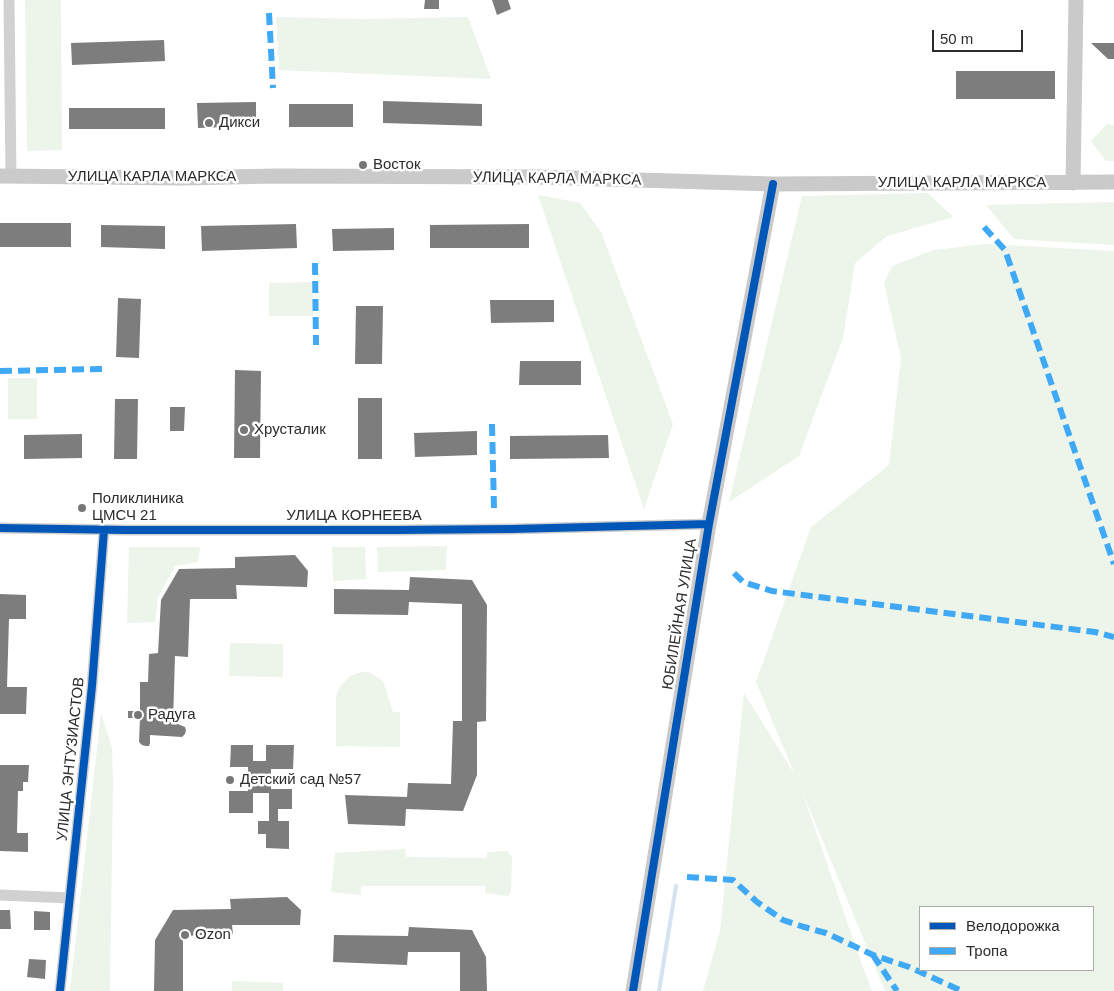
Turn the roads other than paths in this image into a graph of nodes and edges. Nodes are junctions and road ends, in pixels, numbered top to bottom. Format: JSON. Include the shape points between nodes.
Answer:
{"nodes":[{"id":1,"x":9,"y":0,"type":"edge"},
{"id":2,"x":1076,"y":0,"type":"edge"},
{"id":3,"x":6,"y":176,"type":"edge"},
{"id":4,"x":1114,"y":182,"type":"edge"},
{"id":5,"x":1073,"y":183,"type":"junction"},
{"id":6,"x":773,"y":184,"type":"junction"},
{"id":7,"x":709,"y":524,"type":"junction"},
{"id":8,"x":0,"y":528,"type":"edge"},
{"id":9,"x":104,"y":530,"type":"junction"},
{"id":10,"x":0,"y":896,"type":"edge"},
{"id":11,"x":70,"y":898,"type":"junction"},
{"id":12,"x":60,"y":991,"type":"edge"},
{"id":13,"x":634,"y":991,"type":"edge"}],
"edges":[{"from":1,"to":3,"type":"street"},
{"from":2,"to":5,"type":"main road"},
{"from":3,"to":6,"type":"main road","name":"УЛИЦА КАРЛА МАРКСА","via":[[528,177]]},
{"from":4,"to":5,"type":"main road","name":"УЛИЦА КАРЛА МАРКСА"},
{"from":5,"to":6,"type":"main road","name":"УЛИЦА КАРЛА МАРКСА"},
{"from":6,"to":7,"type":"main road","name":"ЮБИЛЕЙНАЯ УЛИЦА"},
{"from":7,"to":9,"type":"street","name":"УЛИЦА КОРНЕЕВА","via":[[512,529]]},
{"from":7,"to":13,"type":"main road","name":"ЮБИЛЕЙНАЯ УЛИЦА"},
{"from":8,"to":9,"type":"street","name":"УЛИЦА КОРНЕЕВА"},
{"from":9,"to":11,"type":"street","name":"УЛИЦА ЭНТУЗИАСТОВ","via":[[96,648]]},
{"from":10,"to":11,"type":"street"},
{"from":11,"to":12,"type":"street","name":"УЛИЦА ЭНТУЗИАСТОВ"}]}
